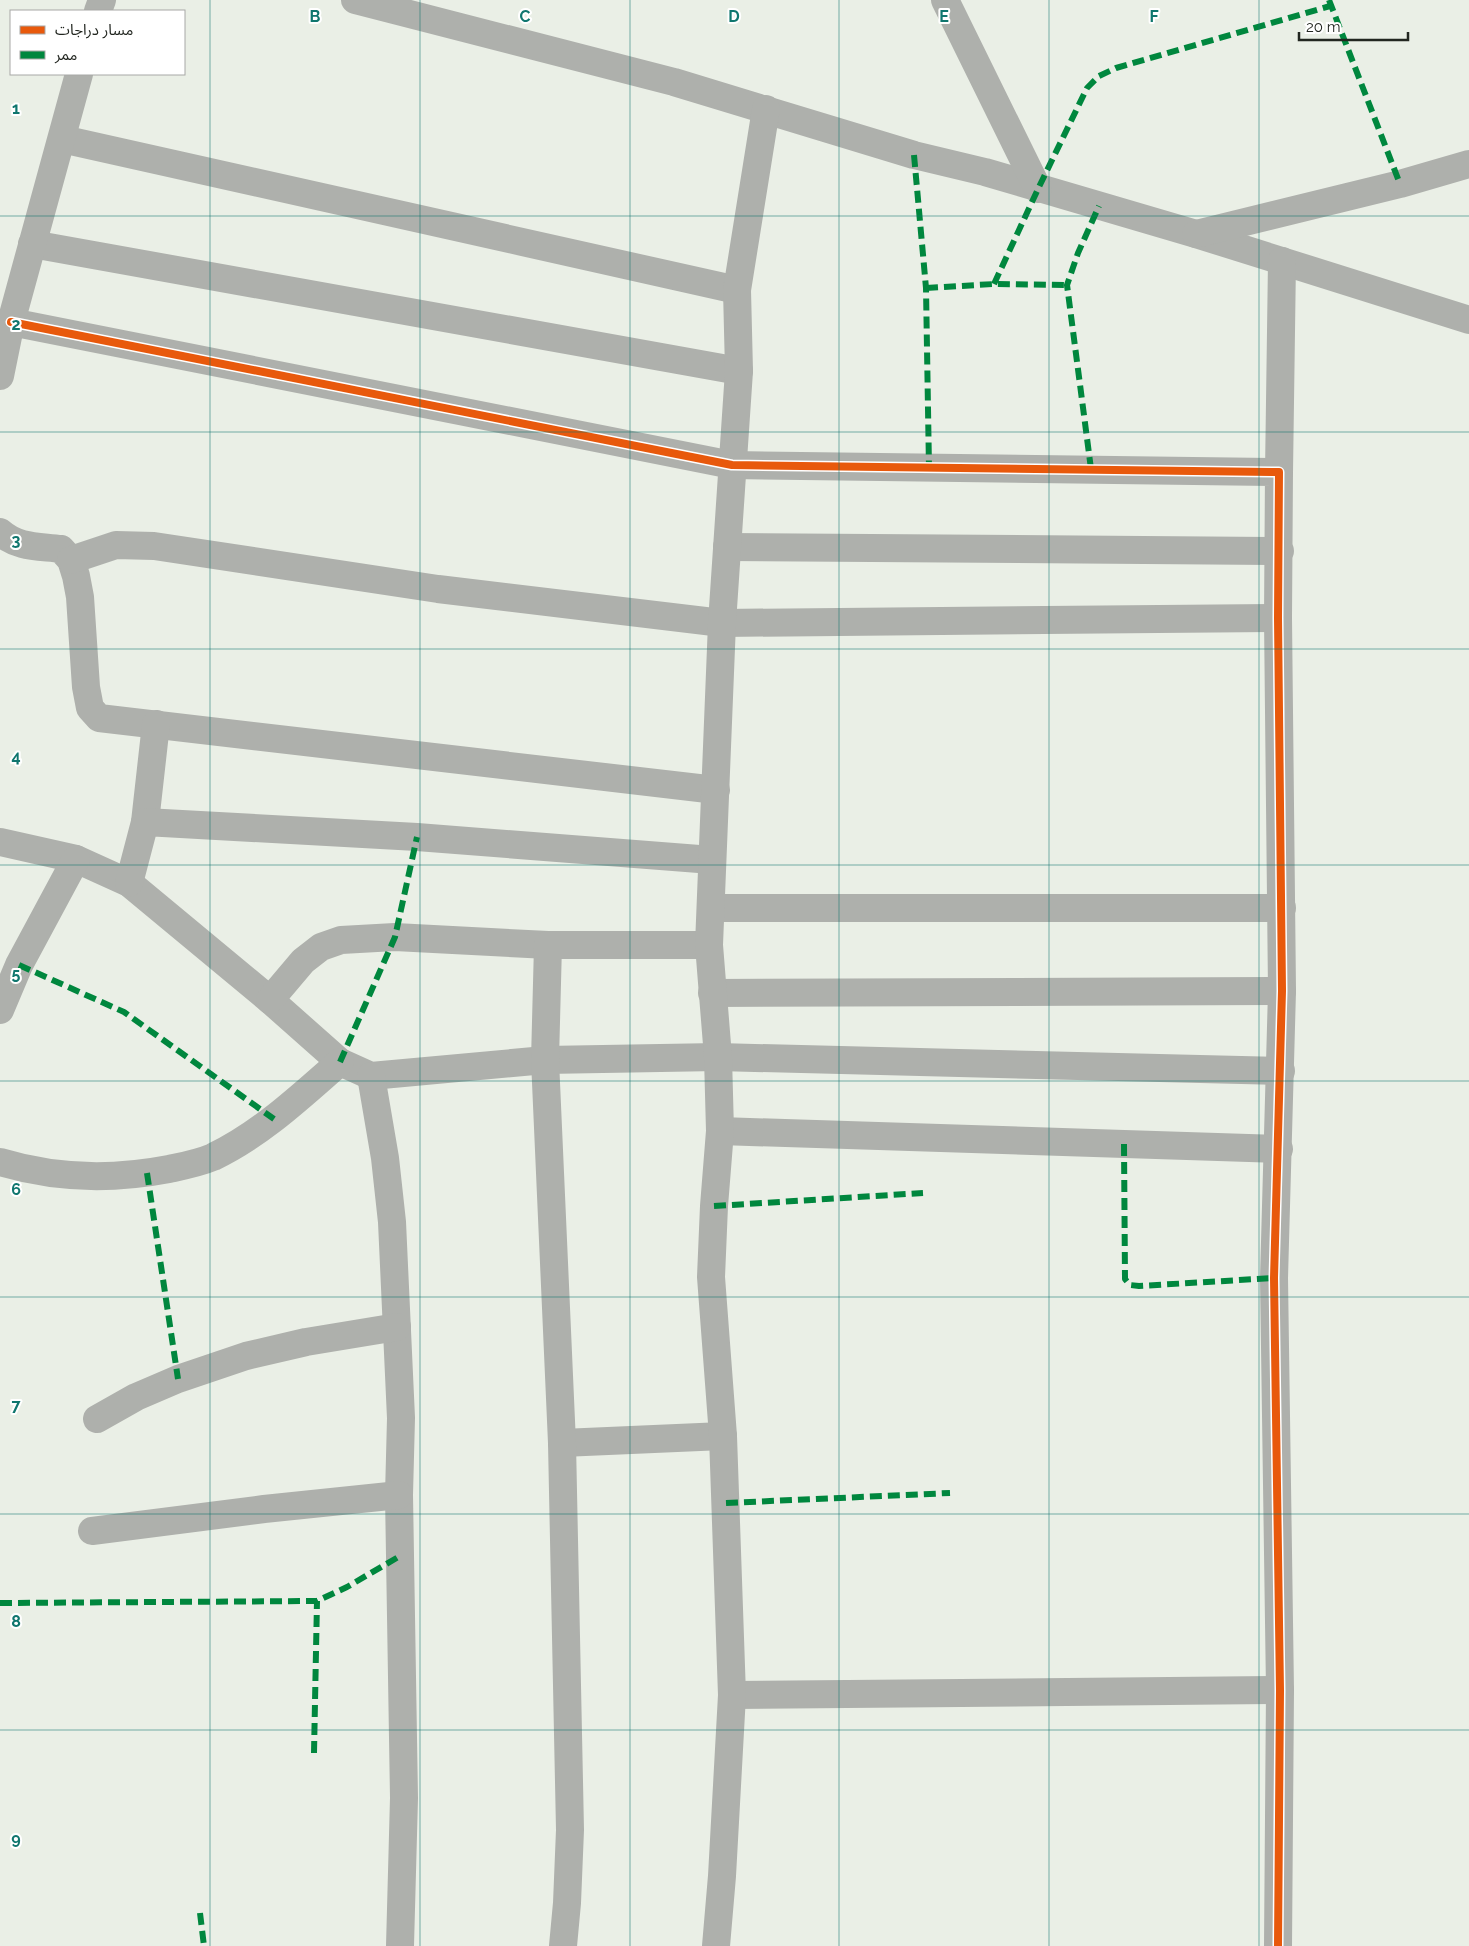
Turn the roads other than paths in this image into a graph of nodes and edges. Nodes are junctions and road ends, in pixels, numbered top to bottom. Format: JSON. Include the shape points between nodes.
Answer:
{"nodes":[{"id":1,"x":356,"y":0,"type":"edge"},
{"id":2,"x":946,"y":0,"type":"edge"},
{"id":3,"x":80,"y":75,"type":"edge"},
{"id":4,"x":766,"y":109,"type":"junction"},
{"id":5,"x":62,"y":138,"type":"junction"},
{"id":6,"x":1469,"y":164,"type":"edge"},
{"id":7,"x":1038,"y":189,"type":"junction"},
{"id":8,"x":1196,"y":234,"type":"junction"},
{"id":9,"x":32,"y":244,"type":"junction"},
{"id":10,"x":1282,"y":261,"type":"junction"},
{"id":11,"x":737,"y":290,"type":"junction"},
{"id":12,"x":1469,"y":320,"type":"edge"},
{"id":13,"x":11,"y":322,"type":"junction"},
{"id":14,"x":738,"y":371,"type":"junction"},
{"id":15,"x":0,"y":376,"type":"edge"},
{"id":16,"x":732,"y":465,"type":"junction"},
{"id":17,"x":1279,"y":472,"type":"junction"},
{"id":18,"x":0,"y":532,"type":"edge"},
{"id":19,"x":726,"y":547,"type":"junction"},
{"id":20,"x":1280,"y":551,"type":"junction"},
{"id":21,"x":71,"y":560,"type":"junction"},
{"id":22,"x":1278,"y":618,"type":"junction"},
{"id":23,"x":722,"y":623,"type":"junction"},
{"id":24,"x":156,"y":724,"type":"junction"},
{"id":25,"x":716,"y":790,"type":"junction"},
{"id":26,"x":145,"y":822,"type":"junction"},
{"id":27,"x":0,"y":842,"type":"edge"},
{"id":28,"x":76,"y":859,"type":"junction"},
{"id":29,"x":712,"y":860,"type":"junction"},
{"id":30,"x":129,"y":883,"type":"junction"},
{"id":31,"x":710,"y":908,"type":"junction"},
{"id":32,"x":1282,"y":908,"type":"junction"},
{"id":33,"x":548,"y":945,"type":"junction"},
{"id":34,"x":709,"y":945,"type":"junction"},
{"id":35,"x":9,"y":962,"type":"edge"},
{"id":36,"x":1282,"y":991,"type":"junction"},
{"id":37,"x":712,"y":992,"type":"junction"},
{"id":38,"x":270,"y":1000,"type":"junction"},
{"id":39,"x":0,"y":1010,"type":"edge"},
{"id":40,"x":718,"y":1057,"type":"junction"},
{"id":41,"x":545,"y":1060,"type":"junction"},
{"id":42,"x":340,"y":1062,"type":"junction"},
{"id":43,"x":1281,"y":1071,"type":"junction"},
{"id":44,"x":371,"y":1076,"type":"junction"},
{"id":45,"x":720,"y":1131,"type":"junction"},
{"id":46,"x":1279,"y":1149,"type":"junction"},
{"id":47,"x":0,"y":1162,"type":"edge"},
{"id":48,"x":397,"y":1327,"type":"junction"},
{"id":49,"x":97,"y":1419,"type":"dead end"},
{"id":50,"x":723,"y":1436,"type":"junction"},
{"id":51,"x":562,"y":1443,"type":"junction"},
{"id":52,"x":399,"y":1495,"type":"junction"},
{"id":53,"x":92,"y":1531,"type":"dead end"},
{"id":54,"x":1280,"y":1690,"type":"junction"},
{"id":55,"x":732,"y":1695,"type":"junction"},
{"id":56,"x":400,"y":1946,"type":"edge"},
{"id":57,"x":562,"y":1946,"type":"edge"},
{"id":58,"x":716,"y":1946,"type":"edge"},
{"id":59,"x":1278,"y":1946,"type":"edge"}],
"edges":[{"from":1,"to":4,"type":"street"},
{"from":2,"to":7,"type":"street"},
{"from":3,"to":5,"type":"street"},
{"from":4,"to":7,"type":"street"},
{"from":4,"to":11,"type":"street"},
{"from":5,"to":9,"type":"street"},
{"from":5,"to":11,"type":"street"},
{"from":6,"to":8,"type":"street"},
{"from":7,"to":8,"type":"street"},
{"from":8,"to":10,"type":"street"},
{"from":9,"to":13,"type":"street"},
{"from":9,"to":14,"type":"street"},
{"from":10,"to":12,"type":"street"},
{"from":10,"to":17,"type":"street"},
{"from":11,"to":14,"type":"street"},
{"from":13,"to":15,"type":"street"},
{"from":13,"to":16,"type":"street"},
{"from":14,"to":16,"type":"street"},
{"from":16,"to":17,"type":"street"},
{"from":16,"to":19,"type":"street"},
{"from":17,"to":20,"type":"street"},
{"from":18,"to":21,"type":"street","via":[[19,544],[61,549]]},
{"from":19,"to":20,"type":"street"},
{"from":19,"to":23,"type":"street"},
{"from":20,"to":22,"type":"street"},
{"from":21,"to":23,"type":"street","via":[[116,545],[154,546],[438,589]]},
{"from":21,"to":24,"type":"street","via":[[80,596],[90,708],[99,718]]},
{"from":22,"to":23,"type":"street"},
{"from":22,"to":32,"type":"street"},
{"from":23,"to":25,"type":"street"},
{"from":24,"to":25,"type":"street"},
{"from":24,"to":26,"type":"street"},
{"from":25,"to":29,"type":"street"},
{"from":26,"to":29,"type":"street","via":[[426,838]]},
{"from":26,"to":30,"type":"street"},
{"from":27,"to":28,"type":"street"},
{"from":28,"to":30,"type":"street"},
{"from":28,"to":35,"type":"street"},
{"from":29,"to":31,"type":"street"},
{"from":30,"to":38,"type":"street"},
{"from":31,"to":32,"type":"street"},
{"from":31,"to":34,"type":"street"},
{"from":32,"to":36,"type":"street"},
{"from":33,"to":34,"type":"street"},
{"from":33,"to":38,"type":"street","via":[[395,937],[341,940],[303,961]]},
{"from":33,"to":41,"type":"street"},
{"from":34,"to":37,"type":"street"},
{"from":35,"to":39,"type":"street"},
{"from":36,"to":37,"type":"street"},
{"from":36,"to":43,"type":"street"},
{"from":37,"to":40,"type":"street"},
{"from":38,"to":42,"type":"street"},
{"from":40,"to":41,"type":"street"},
{"from":40,"to":43,"type":"street"},
{"from":40,"to":45,"type":"street"},
{"from":41,"to":44,"type":"street"},
{"from":41,"to":51,"type":"street"},
{"from":42,"to":44,"type":"street"},
{"from":42,"to":47,"type":"street","via":[[274,1119],[211,1158],[147,1173],[113,1176],[59,1176]]},
{"from":43,"to":46,"type":"street"},
{"from":44,"to":48,"type":"street","via":[[392,1222]]},
{"from":45,"to":46,"type":"street"},
{"from":45,"to":50,"type":"street","via":[[711,1277]]},
{"from":46,"to":54,"type":"street","via":[[1274,1278]]},
{"from":48,"to":49,"type":"street","via":[[246,1356],[178,1379]]},
{"from":48,"to":52,"type":"street","via":[[401,1418]]},
{"from":50,"to":51,"type":"street"},
{"from":50,"to":55,"type":"street"},
{"from":51,"to":57,"type":"street","via":[[570,1830]]},
{"from":52,"to":53,"type":"street"},
{"from":52,"to":56,"type":"street","via":[[404,1798]]},
{"from":54,"to":55,"type":"street"},
{"from":54,"to":59,"type":"street"},
{"from":55,"to":58,"type":"street"}]}
